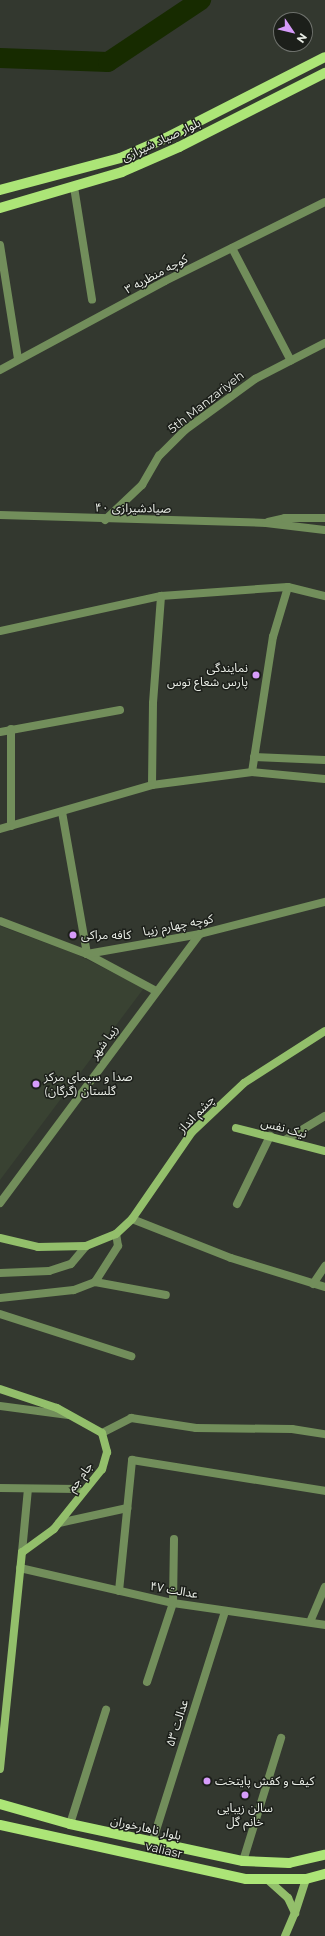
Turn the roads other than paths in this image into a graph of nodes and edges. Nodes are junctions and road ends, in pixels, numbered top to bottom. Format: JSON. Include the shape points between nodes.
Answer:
{"nodes":[{"id":1,"x":325,"y":57,"type":"edge"},
{"id":2,"x":325,"y":73,"type":"edge"},
{"id":3,"x":74,"y":187,"type":"junction"},
{"id":4,"x":0,"y":190,"type":"edge"},
{"id":5,"x":325,"y":202,"type":"edge"},
{"id":6,"x":0,"y":208,"type":"edge"},
{"id":7,"x":0,"y":245,"type":"edge"},
{"id":8,"x":232,"y":248,"type":"junction"},
{"id":9,"x":92,"y":300,"type":"dead end"},
{"id":10,"x":325,"y":343,"type":"edge"},
{"id":11,"x":18,"y":359,"type":"junction"},
{"id":12,"x":291,"y":361,"type":"junction"},
{"id":13,"x":0,"y":370,"type":"edge"},
{"id":14,"x":0,"y":515,"type":"edge"},
{"id":15,"x":325,"y":518,"type":"edge"},
{"id":16,"x":105,"y":520,"type":"junction"},
{"id":17,"x":266,"y":523,"type":"junction"},
{"id":18,"x":325,"y":530,"type":"edge"},
{"id":19,"x":288,"y":587,"type":"junction"},
{"id":20,"x":161,"y":596,"type":"junction"},
{"id":21,"x":325,"y":596,"type":"edge"},
{"id":22,"x":0,"y":631,"type":"edge"},
{"id":23,"x":120,"y":710,"type":"dead end"},
{"id":24,"x":11,"y":729,"type":"junction"},
{"id":25,"x":0,"y":732,"type":"edge"},
{"id":26,"x":254,"y":757,"type":"junction"},
{"id":27,"x":325,"y":760,"type":"edge"},
{"id":28,"x":252,"y":772,"type":"junction"},
{"id":29,"x":325,"y":778,"type":"edge"},
{"id":30,"x":152,"y":785,"type":"junction"},
{"id":31,"x":62,"y":812,"type":"junction"},
{"id":32,"x":11,"y":826,"type":"junction"},
{"id":33,"x":0,"y":830,"type":"edge"},
{"id":34,"x":325,"y":902,"type":"edge"},
{"id":35,"x":0,"y":921,"type":"edge"},
{"id":36,"x":200,"y":934,"type":"junction"},
{"id":37,"x":87,"y":954,"type":"junction"},
{"id":38,"x":156,"y":991,"type":"junction"},
{"id":39,"x":325,"y":1031,"type":"edge"},
{"id":40,"x":325,"y":1116,"type":"edge"},
{"id":41,"x":236,"y":1128,"type":"dead end"},
{"id":42,"x":270,"y":1136,"type":"junction"},
{"id":43,"x":285,"y":1140,"type":"junction"},
{"id":44,"x":325,"y":1151,"type":"edge"},
{"id":45,"x":0,"y":1203,"type":"edge"},
{"id":46,"x":237,"y":1204,"type":"dead end"},
{"id":47,"x":132,"y":1219,"type":"junction"},
{"id":48,"x":116,"y":1234,"type":"junction"},
{"id":49,"x":0,"y":1238,"type":"edge"},
{"id":50,"x":86,"y":1246,"type":"junction"},
{"id":51,"x":325,"y":1266,"type":"edge"},
{"id":52,"x":0,"y":1273,"type":"edge"},
{"id":53,"x":95,"y":1282,"type":"junction"},
{"id":54,"x":313,"y":1284,"type":"junction"},
{"id":55,"x":325,"y":1287,"type":"edge"},
{"id":56,"x":166,"y":1295,"type":"dead end"},
{"id":57,"x":2,"y":1296,"type":"edge"},
{"id":58,"x":0,"y":1314,"type":"edge"},
{"id":59,"x":131,"y":1356,"type":"dead end"},
{"id":60,"x":0,"y":1389,"type":"edge"},
{"id":61,"x":0,"y":1406,"type":"edge"},
{"id":62,"x":68,"y":1415,"type":"junction"},
{"id":63,"x":102,"y":1434,"type":"junction"},
{"id":64,"x":325,"y":1434,"type":"edge"},
{"id":65,"x":0,"y":1488,"type":"edge"},
{"id":66,"x":28,"y":1489,"type":"junction"},
{"id":67,"x":78,"y":1489,"type":"dead end"},
{"id":68,"x":325,"y":1491,"type":"edge"},
{"id":69,"x":127,"y":1508,"type":"junction"},
{"id":70,"x":59,"y":1523,"type":"junction"},
{"id":71,"x":174,"y":1539,"type":"dead end"},
{"id":72,"x":22,"y":1552,"type":"junction"},
{"id":73,"x":20,"y":1568,"type":"junction"},
{"id":74,"x":325,"y":1587,"type":"edge"},
{"id":75,"x":119,"y":1591,"type":"junction"},
{"id":76,"x":173,"y":1602,"type":"junction"},
{"id":77,"x":225,"y":1611,"type":"junction"},
{"id":78,"x":310,"y":1622,"type":"junction"},
{"id":79,"x":325,"y":1624,"type":"edge"},
{"id":80,"x":146,"y":1682,"type":"dead end"},
{"id":81,"x":106,"y":1710,"type":"dead end"},
{"id":82,"x":281,"y":1738,"type":"dead end"},
{"id":83,"x":0,"y":1764,"type":"edge"},
{"id":84,"x":0,"y":1804,"type":"edge"},
{"id":85,"x":0,"y":1824,"type":"edge"},
{"id":86,"x":70,"y":1824,"type":"junction"},
{"id":87,"x":152,"y":1843,"type":"junction"},
{"id":88,"x":325,"y":1855,"type":"edge"},
{"id":89,"x":243,"y":1861,"type":"junction"},
{"id":90,"x":325,"y":1874,"type":"edge"},
{"id":91,"x":306,"y":1879,"type":"junction"},
{"id":92,"x":268,"y":1880,"type":"junction"},
{"id":93,"x":295,"y":1913,"type":"junction"},
{"id":94,"x":285,"y":1936,"type":"edge"}],
"edges":[{"from":1,"to":4,"type":"main road","name":"بلوار صیاد شیرازی","via":[[166,138],[120,158]]},
{"from":2,"to":3,"type":"main road","name":"بلوار صیاد شیرازی","via":[[179,147],[122,172]]},
{"from":3,"to":6,"type":"main road","name":"بلوار صیاد شیرازی"},
{"from":3,"to":9,"type":"street"},
{"from":5,"to":8,"type":"street","name":"کوچه منظریه ۳"},
{"from":7,"to":11,"type":"street"},
{"from":8,"to":11,"type":"street","name":"کوچه منظریه ۳"},
{"from":8,"to":12,"type":"street"},
{"from":10,"to":12,"type":"street","name":"5th Manzariyeh"},
{"from":11,"to":13,"type":"street","name":"کوچه منظریه ۳"},
{"from":12,"to":16,"type":"street","name":"5th Manzariyeh","via":[[255,379],[185,430],[159,456],[142,485]]},
{"from":14,"to":16,"type":"street","name":"۴۰ صیادشیرازی"},
{"from":15,"to":17,"type":"street","name":"۴۰ صیادشیرازی","via":[[285,518]]},
{"from":16,"to":17,"type":"street","name":"۴۰ صیادشیرازی"},
{"from":17,"to":18,"type":"street","name":"۴۰ صیادشیرازی"},
{"from":19,"to":20,"type":"street"},
{"from":19,"to":21,"type":"street"},
{"from":19,"to":26,"type":"street","via":[[273,638]]},
{"from":20,"to":22,"type":"street"},
{"from":20,"to":30,"type":"street","via":[[153,704]]},
{"from":23,"to":24,"type":"street"},
{"from":24,"to":25,"type":"street"},
{"from":24,"to":32,"type":"street"},
{"from":26,"to":27,"type":"street"},
{"from":26,"to":28,"type":"street"},
{"from":28,"to":29,"type":"street"},
{"from":28,"to":30,"type":"street"},
{"from":30,"to":31,"type":"street"},
{"from":31,"to":32,"type":"street"},
{"from":31,"to":37,"type":"street"},
{"from":32,"to":33,"type":"street"},
{"from":34,"to":36,"type":"street","name":"کوچه چهارم زیبا"},
{"from":35,"to":37,"type":"street"},
{"from":36,"to":37,"type":"street","name":"کوچه چهارم زیبا"},
{"from":36,"to":38,"type":"street","name":"زیبا شهر"},
{"from":37,"to":38,"type":"street"},
{"from":38,"to":45,"type":"street","name":"زیبا شهر"},
{"from":39,"to":47,"type":"street","name":"چشم انداز","via":[[244,1083],[192,1132]]},
{"from":40,"to":43,"type":"street"},
{"from":41,"to":42,"type":"street","name":"نیک نفس"},
{"from":42,"to":43,"type":"street","name":"نیک نفس"},
{"from":42,"to":46,"type":"street"},
{"from":43,"to":44,"type":"street","name":"نیک نفس"},
{"from":47,"to":48,"type":"street","name":"چشم انداز"},
{"from":47,"to":54,"type":"street","via":[[231,1258]]},
{"from":48,"to":50,"type":"street","name":"چشم انداز"},
{"from":48,"to":53,"type":"street","via":[[118,1246]]},
{"from":49,"to":50,"type":"street","via":[[38,1247]]},
{"from":50,"to":52,"type":"street","via":[[70,1264],[50,1271]]},
{"from":51,"to":54,"type":"street"},
{"from":53,"to":56,"type":"street"},
{"from":53,"to":57,"type":"street","via":[[74,1290]]},
{"from":54,"to":55,"type":"street"},
{"from":58,"to":59,"type":"street"},
{"from":60,"to":62,"type":"street"},
{"from":61,"to":62,"type":"street"},
{"from":62,"to":63,"type":"street"},
{"from":63,"to":64,"type":"street","via":[[131,1418],[196,1428],[292,1429]]},
{"from":63,"to":70,"type":"street","name":"جام جم","via":[[107,1452],[102,1469]]},
{"from":65,"to":66,"type":"street"},
{"from":66,"to":67,"type":"street"},
{"from":66,"to":72,"type":"street"},
{"from":68,"to":69,"type":"street","via":[[132,1460]]},
{"from":69,"to":70,"type":"street"},
{"from":69,"to":75,"type":"street"},
{"from":70,"to":72,"type":"street","name":"جام جم"},
{"from":71,"to":76,"type":"street"},
{"from":72,"to":73,"type":"street"},
{"from":73,"to":75,"type":"street","name":"عدالت ۴۷"},
{"from":73,"to":83,"type":"street"},
{"from":74,"to":78,"type":"street"},
{"from":75,"to":76,"type":"street","name":"عدالت ۴۷"},
{"from":76,"to":77,"type":"street","name":"عدالت ۴۷"},
{"from":76,"to":80,"type":"street"},
{"from":77,"to":78,"type":"street","name":"عدالت ۴۷"},
{"from":77,"to":87,"type":"street","name":"عدالت ۵۳"},
{"from":78,"to":79,"type":"street","name":"عدالت ۴۷"},
{"from":81,"to":86,"type":"street"},
{"from":82,"to":89,"type":"street"},
{"from":84,"to":86,"type":"main road","name":"بلوار ناهارخوران"},
{"from":85,"to":92,"type":"main road","name":"valiasr","via":[[209,1873]]},
{"from":86,"to":87,"type":"main road","name":"بلوار ناهارخوران"},
{"from":87,"to":89,"type":"main road","name":"بلوار ناهارخوران"},
{"from":88,"to":89,"type":"main road","name":"بلوار ناهارخوران","via":[[289,1863]]},
{"from":90,"to":91,"type":"main road","name":"valiasr"},
{"from":91,"to":92,"type":"main road","name":"valiasr"},
{"from":91,"to":93,"type":"street"},
{"from":92,"to":93,"type":"street","via":[[288,1898]]},
{"from":93,"to":94,"type":"street"}]}
